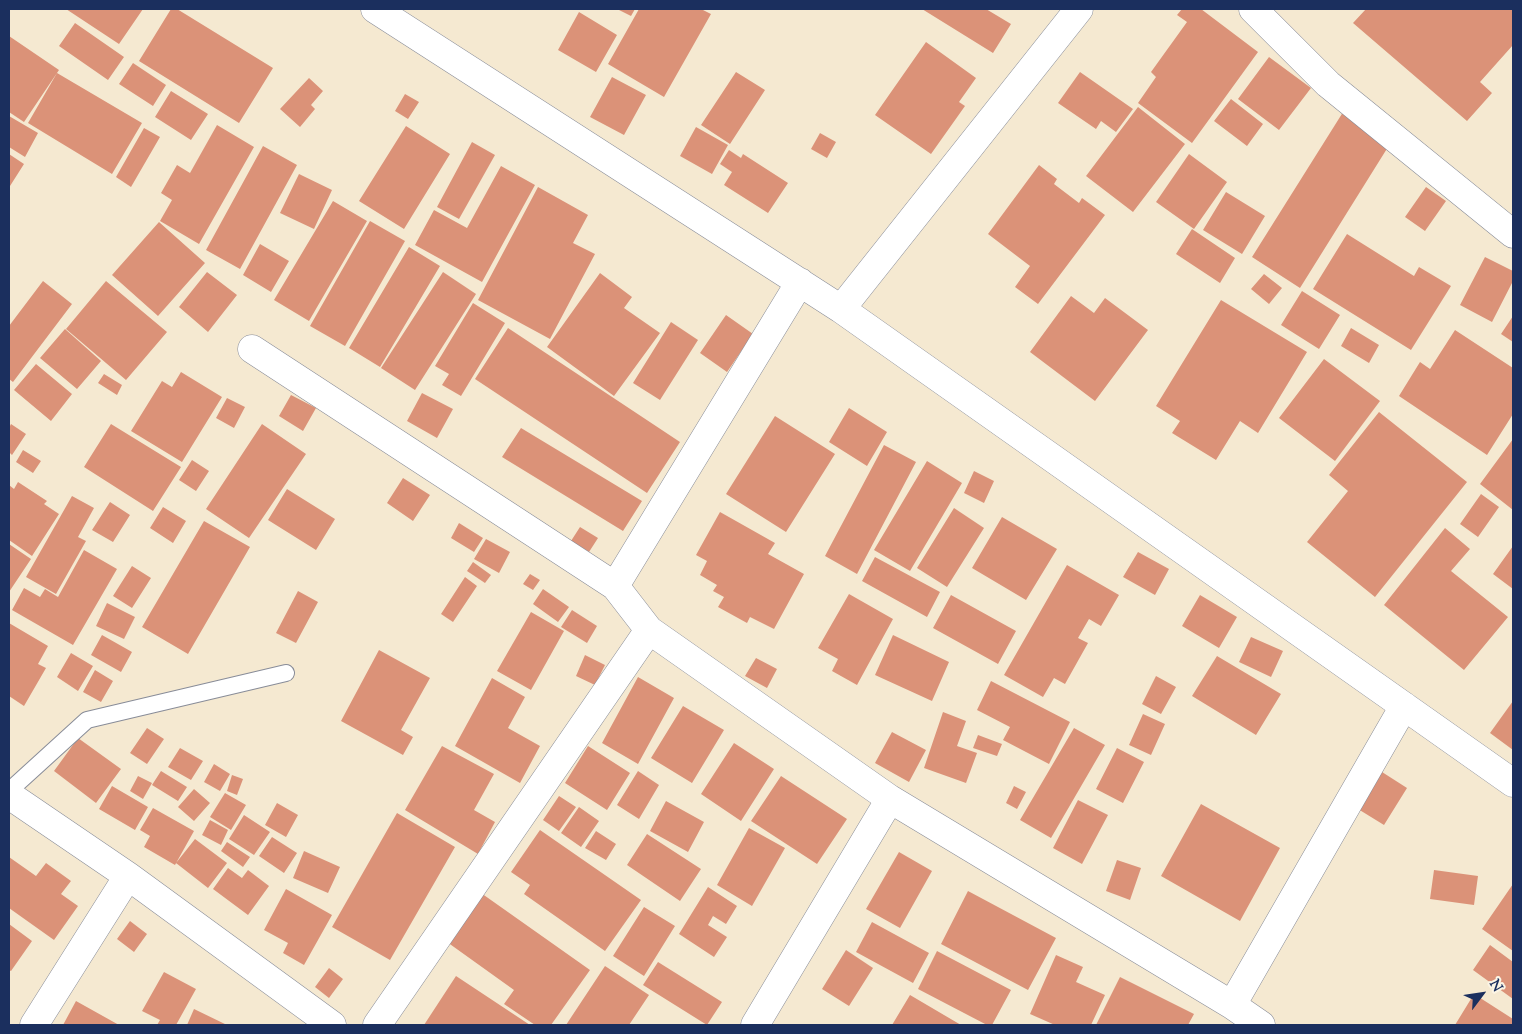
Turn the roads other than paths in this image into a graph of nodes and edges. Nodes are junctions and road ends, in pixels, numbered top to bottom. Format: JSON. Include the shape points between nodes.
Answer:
{"nodes":[{"id":1,"x":375,"y":9,"type":"edge"},
{"id":2,"x":1079,"y":9,"type":"edge"},
{"id":3,"x":1253,"y":9,"type":"edge"},
{"id":4,"x":1513,"y":234,"type":"edge"},
{"id":5,"x":800,"y":282,"type":"junction"},
{"id":6,"x":841,"y":309,"type":"junction"},
{"id":7,"x":252,"y":349,"type":"dead end"},
{"id":8,"x":615,"y":586,"type":"junction"},
{"id":9,"x":649,"y":630,"type":"junction"},
{"id":10,"x":286,"y":674,"type":"dead end"},
{"id":11,"x":1404,"y":706,"type":"junction"},
{"id":12,"x":1513,"y":783,"type":"edge"},
{"id":13,"x":9,"y":793,"type":"edge"},
{"id":14,"x":890,"y":799,"type":"junction"},
{"id":15,"x":128,"y":876,"type":"junction"},
{"id":16,"x":1232,"y":1005,"type":"junction"},
{"id":17,"x":34,"y":1025,"type":"edge"},
{"id":18,"x":332,"y":1025,"type":"edge"},
{"id":19,"x":377,"y":1025,"type":"edge"},
{"id":20,"x":755,"y":1025,"type":"edge"},
{"id":21,"x":1261,"y":1025,"type":"edge"}],
"edges":[{"from":1,"to":5,"type":"street"},
{"from":2,"to":6,"type":"street"},
{"from":3,"to":4,"type":"street","via":[[1328,84]]},
{"from":5,"to":6,"type":"street"},
{"from":5,"to":8,"type":"street"},
{"from":6,"to":11,"type":"street"},
{"from":7,"to":8,"type":"street"},
{"from":8,"to":9,"type":"street"},
{"from":9,"to":14,"type":"street"},
{"from":9,"to":19,"type":"street"},
{"from":10,"to":13,"type":"lane","via":[[86,720]]},
{"from":11,"to":12,"type":"street"},
{"from":11,"to":16,"type":"street"},
{"from":13,"to":15,"type":"street"},
{"from":14,"to":16,"type":"street"},
{"from":14,"to":20,"type":"street"},
{"from":15,"to":17,"type":"street"},
{"from":15,"to":18,"type":"street"},
{"from":16,"to":21,"type":"street"}]}
